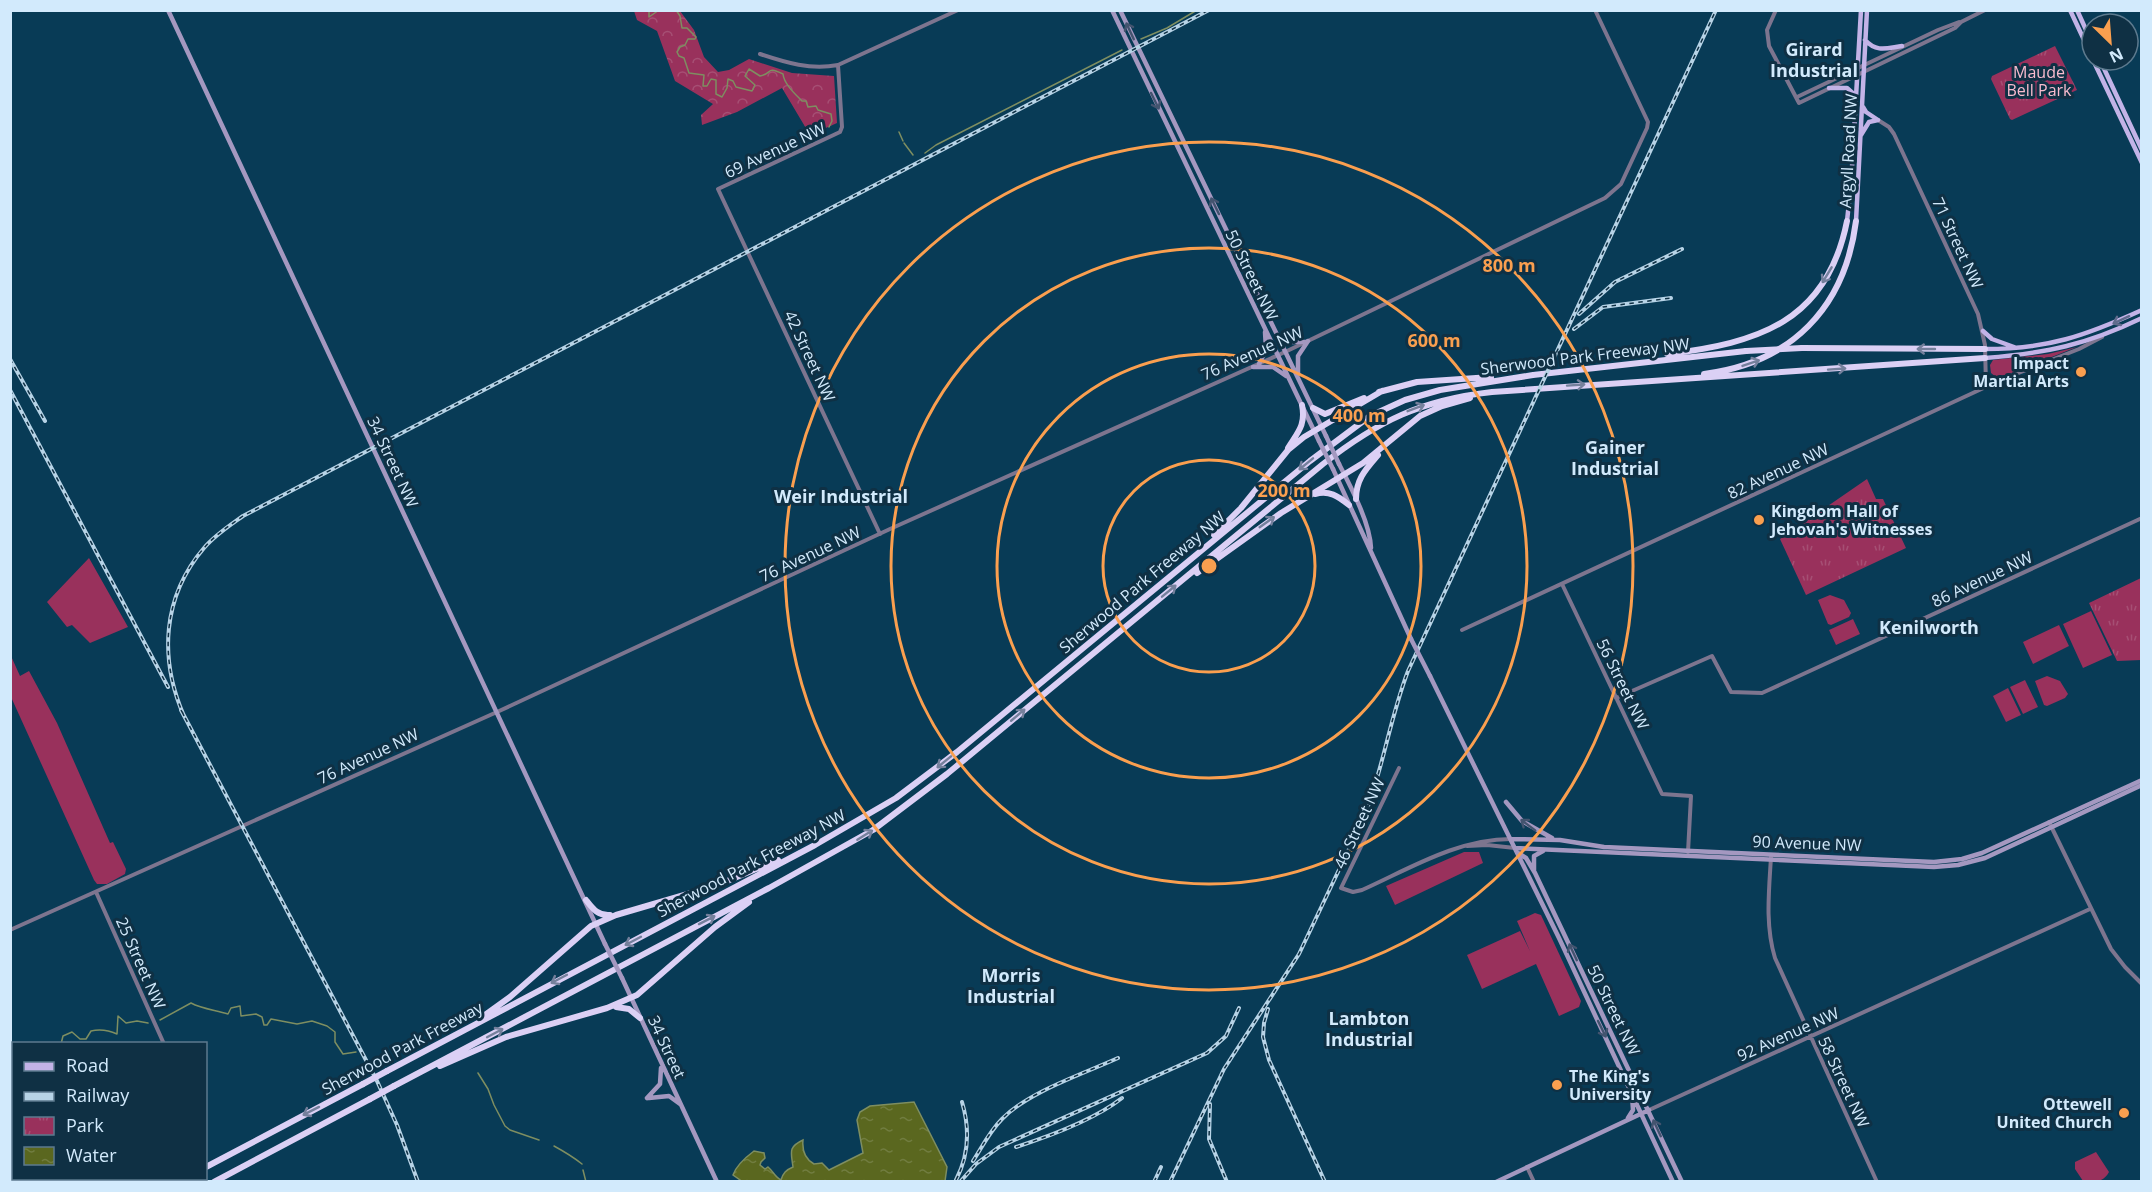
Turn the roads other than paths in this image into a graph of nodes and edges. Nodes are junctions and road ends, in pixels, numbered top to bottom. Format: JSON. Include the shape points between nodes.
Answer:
{"nodes":[{"id":1,"x":168,"y":10,"type":"edge"},
{"id":2,"x":958,"y":10,"type":"edge"},
{"id":3,"x":1112,"y":10,"type":"edge"},
{"id":4,"x":1120,"y":10,"type":"edge"},
{"id":5,"x":1595,"y":10,"type":"edge"},
{"id":6,"x":1776,"y":10,"type":"edge"},
{"id":7,"x":1861,"y":10,"type":"edge"},
{"id":8,"x":1867,"y":10,"type":"edge"},
{"id":9,"x":1985,"y":10,"type":"edge"},
{"id":10,"x":2070,"y":10,"type":"edge"},
{"id":11,"x":1961,"y":22,"type":"junction"},
{"id":12,"x":2080,"y":31,"type":"edge"},
{"id":13,"x":1865,"y":40,"type":"junction"},
{"id":14,"x":1902,"y":46,"type":"junction"},
{"id":15,"x":760,"y":54,"type":"dead end"},
{"id":16,"x":1864,"y":64,"type":"junction"},
{"id":17,"x":838,"y":65,"type":"junction"},
{"id":18,"x":1857,"y":67,"type":"junction"},
{"id":19,"x":1864,"y":71,"type":"junction"},
{"id":20,"x":2100,"y":72,"type":"edge"},
{"id":21,"x":2106,"y":72,"type":"edge"},
{"id":22,"x":1857,"y":74,"type":"junction"},
{"id":23,"x":1829,"y":88,"type":"junction"},
{"id":24,"x":1856,"y":96,"type":"junction"},
{"id":25,"x":1797,"y":97,"type":"junction"},
{"id":26,"x":1862,"y":104,"type":"junction"},
{"id":27,"x":1878,"y":120,"type":"junction"},
{"id":28,"x":1861,"y":136,"type":"junction"},
{"id":29,"x":2142,"y":150,"type":"edge"},
{"id":30,"x":2142,"y":163,"type":"edge"},
{"id":31,"x":718,"y":189,"type":"joint"},
{"id":32,"x":1847,"y":220,"type":"joint"},
{"id":33,"x":1856,"y":221,"type":"joint"},
{"id":34,"x":2142,"y":310,"type":"edge"},
{"id":35,"x":2142,"y":318,"type":"edge"},
{"id":36,"x":1264,"y":326,"type":"junction"},
{"id":37,"x":1983,"y":331,"type":"junction"},
{"id":38,"x":1277,"y":334,"type":"junction"},
{"id":39,"x":2105,"y":335,"type":"junction"},
{"id":40,"x":1307,"y":342,"type":"junction"},
{"id":41,"x":2019,"y":348,"type":"junction"},
{"id":42,"x":1985,"y":349,"type":"junction"},
{"id":43,"x":1285,"y":352,"type":"junction"},
{"id":44,"x":1278,"y":355,"type":"junction"},
{"id":45,"x":1985,"y":358,"type":"junction"},
{"id":46,"x":1259,"y":364,"type":"junction"},
{"id":47,"x":1253,"y":367,"type":"junction"},
{"id":48,"x":1590,"y":368,"type":"junction"},
{"id":49,"x":1533,"y":375,"type":"junction"},
{"id":50,"x":1289,"y":378,"type":"junction"},
{"id":51,"x":1674,"y":378,"type":"junction"},
{"id":52,"x":1299,"y":380,"type":"junction"},
{"id":53,"x":1986,"y":387,"type":"junction"},
{"id":54,"x":1517,"y":390,"type":"junction"},
{"id":55,"x":1383,"y":391,"type":"junction"},
{"id":56,"x":1302,"y":405,"type":"junction"},
{"id":57,"x":1313,"y":408,"type":"junction"},
{"id":58,"x":1322,"y":427,"type":"junction"},
{"id":59,"x":1315,"y":431,"type":"junction"},
{"id":60,"x":1383,"y":447,"type":"junction"},
{"id":61,"x":1281,"y":458,"type":"junction"},
{"id":62,"x":1344,"y":474,"type":"junction"},
{"id":63,"x":1337,"y":478,"type":"junction"},
{"id":64,"x":1308,"y":496,"type":"junction"},
{"id":65,"x":1356,"y":499,"type":"junction"},
{"id":66,"x":1349,"y":505,"type":"junction"},
{"id":67,"x":2142,"y":518,"type":"edge"},
{"id":68,"x":880,"y":534,"type":"junction"},
{"id":69,"x":1203,"y":549,"type":"junction"},
{"id":70,"x":1371,"y":550,"type":"junction"},
{"id":71,"x":1184,"y":579,"type":"junction"},
{"id":72,"x":1562,"y":584,"type":"junction"},
{"id":73,"x":1462,"y":630,"type":"dead end"},
{"id":74,"x":1616,"y":698,"type":"junction"},
{"id":75,"x":496,"y":712,"type":"junction"},
{"id":76,"x":1399,"y":768,"type":"dead end"},
{"id":77,"x":2142,"y":780,"type":"edge"},
{"id":78,"x":2142,"y":785,"type":"edge"},
{"id":79,"x":1506,"y":802,"type":"dead end"},
{"id":80,"x":2051,"y":825,"type":"junction"},
{"id":81,"x":1510,"y":839,"type":"junction"},
{"id":82,"x":1557,"y":840,"type":"junction"},
{"id":83,"x":815,"y":845,"type":"junction"},
{"id":84,"x":1455,"y":848,"type":"junction"},
{"id":85,"x":1516,"y":850,"type":"junction"},
{"id":86,"x":1546,"y":850,"type":"junction"},
{"id":87,"x":1688,"y":854,"type":"junction"},
{"id":88,"x":1771,"y":854,"type":"junction"},
{"id":89,"x":1771,"y":860,"type":"junction"},
{"id":90,"x":1535,"y":873,"type":"junction"},
{"id":91,"x":769,"y":888,"type":"junction"},
{"id":92,"x":1341,"y":888,"type":"joint"},
{"id":93,"x":96,"y":892,"type":"junction"},
{"id":94,"x":586,"y":900,"type":"junction"},
{"id":95,"x":2091,"y":909,"type":"junction"},
{"id":96,"x":616,"y":915,"type":"junction"},
{"id":97,"x":596,"y":924,"type":"junction"},
{"id":98,"x":10,"y":930,"type":"edge"},
{"id":99,"x":611,"y":952,"type":"joint"},
{"id":100,"x":618,"y":967,"type":"joint"},
{"id":101,"x":2142,"y":984,"type":"edge"},
{"id":102,"x":631,"y":998,"type":"junction"},
{"id":103,"x":607,"y":1008,"type":"junction"},
{"id":104,"x":640,"y":1018,"type":"junction"},
{"id":105,"x":461,"y":1032,"type":"junction"},
{"id":106,"x":1810,"y":1037,"type":"junction"},
{"id":107,"x":163,"y":1042,"type":"edge"},
{"id":108,"x":660,"y":1061,"type":"junction"},
{"id":109,"x":406,"y":1080,"type":"junction"},
{"id":110,"x":1631,"y":1089,"type":"junction"},
{"id":111,"x":682,"y":1106,"type":"junction"},
{"id":112,"x":1649,"y":1110,"type":"junction"},
{"id":113,"x":1642,"y":1113,"type":"junction"},
{"id":114,"x":1625,"y":1120,"type":"junction"},
{"id":115,"x":254,"y":1161,"type":"junction"},
{"id":116,"x":207,"y":1166,"type":"edge"},
{"id":117,"x":1527,"y":1167,"type":"junction"},
{"id":118,"x":214,"y":1182,"type":"edge"},
{"id":119,"x":221,"y":1182,"type":"edge"},
{"id":120,"x":717,"y":1182,"type":"edge"},
{"id":121,"x":1496,"y":1182,"type":"edge"},
{"id":122,"x":1533,"y":1182,"type":"edge"},
{"id":123,"x":1673,"y":1182,"type":"edge"},
{"id":124,"x":1682,"y":1182,"type":"edge"},
{"id":125,"x":1876,"y":1182,"type":"edge"}],
"edges":[{"from":1,"to":75,"type":"main road","name":"34 Street NW"},
{"from":2,"to":17,"type":"street"},
{"from":3,"to":36,"type":"main road","name":"50 Street NW","one_way":true},
{"from":38,"to":4,"type":"main road","name":"50 Street NW","one_way":true},
{"from":5,"to":40,"type":"street","name":"76 Avenue NW","via":[[1648,122],[1615,191]]},
{"from":6,"to":25,"type":"street","via":[[1767,30],[1769,46]]},
{"from":7,"to":18,"type":"main road","name":"Argyll Road NW"},
{"from":8,"to":13,"type":"main road","name":"Argyll Road NW"},
{"from":9,"to":11,"type":"street"},
{"from":10,"to":12,"type":"main road"},
{"from":11,"to":14,"type":"street"},
{"from":11,"to":19,"type":"street"},
{"from":13,"to":14,"type":"main road","via":[[1876,49]]},
{"from":13,"to":16,"type":"main road","name":"Argyll Road NW"},
{"from":14,"to":16,"type":"street"},
{"from":15,"to":17,"type":"street","via":[[804,66]]},
{"from":16,"to":18,"type":"street"},
{"from":16,"to":19,"type":"main road","name":"Argyll Road NW"},
{"from":17,"to":31,"type":"street","name":"69 Avenue NW","via":[[841,131]]},
{"from":18,"to":22,"type":"main road","name":"Argyll Road NW"},
{"from":18,"to":25,"type":"street"},
{"from":19,"to":22,"type":"street"},
{"from":19,"to":26,"type":"main road","name":"Argyll Road NW"},
{"from":20,"to":30,"type":"main road"},
{"from":21,"to":29,"type":"main road"},
{"from":22,"to":23,"type":"street"},
{"from":22,"to":24,"type":"main road","name":"Argyll Road NW"},
{"from":23,"to":24,"type":"main road","via":[[1847,88]]},
{"from":23,"to":25,"type":"street","via":[[1799,103]]},
{"from":24,"to":32,"type":"main road","name":"Argyll Road NW"},
{"from":26,"to":27,"type":"main road"},
{"from":26,"to":28,"type":"main road","name":"Argyll Road NW"},
{"from":27,"to":28,"type":"main road","via":[[1869,122]]},
{"from":27,"to":37,"type":"street","name":"71 Street NW","via":[[1894,134]]},
{"from":28,"to":33,"type":"main road","name":"Argyll Road NW"},
{"from":31,"to":68,"type":"street","name":"42 Street NW"},
{"from":32,"to":48,"type":"highway","one_way":true,"via":[[1835,261],[1825,279],[1803,307],[1779,325],[1725,345],[1595,364]]},
{"from":51,"to":33,"type":"highway","one_way":true,"via":[[1741,366],[1791,342],[1821,314],[1832,297],[1851,254]]},
{"from":34,"to":41,"type":"main road","one_way":true,"via":[[2081,336]]},
{"from":35,"to":39,"type":"main road","name":"82 Avenue NW"},
{"from":36,"to":44,"type":"main road","name":"50 Street NW"},
{"from":36,"to":46,"type":"main road","via":[[1266,350]]},
{"from":37,"to":41,"type":"main road","via":[[1992,339]]},
{"from":37,"to":42,"type":"street","name":"71 Street NW"},
{"from":38,"to":40,"type":"main road","via":[[1289,342]]},
{"from":38,"to":43,"type":"main road","name":"50 Street NW"},
{"from":39,"to":45,"type":"main road","name":"82 Avenue NW","via":[[2049,351]]},
{"from":39,"to":53,"type":"street","name":"82 Avenue NW"},
{"from":40,"to":43,"type":"street","name":"76 Avenue NW"},
{"from":40,"to":52,"type":"main road","via":[[1297,359]]},
{"from":41,"to":42,"type":"main road"},
{"from":42,"to":45,"type":"street","name":"71 Street NW"},
{"from":42,"to":48,"type":"highway","name":"Sherwood Park Freeway NW","one_way":true,"bridge":true,"via":[[1802,348]]},
{"from":43,"to":44,"type":"street","name":"76 Avenue NW"},
{"from":43,"to":52,"type":"main road","name":"50 Street NW"},
{"from":44,"to":46,"type":"street","name":"76 Avenue NW"},
{"from":44,"to":50,"type":"main road","name":"50 Street NW"},
{"from":51,"to":45,"type":"highway","name":"Sherwood Park Freeway NW","one_way":true},
{"from":45,"to":53,"type":"street","name":"71 Street NW"},
{"from":46,"to":47,"type":"street","name":"76 Avenue NW"},
{"from":47,"to":50,"type":"main road","via":[[1273,367]]},
{"from":47,"to":68,"type":"street","name":"76 Avenue NW"},
{"from":48,"to":49,"type":"highway","name":"Sherwood Park Freeway NW"},
{"from":49,"to":55,"type":"highway","via":[[1431,381]]},
{"from":49,"to":69,"type":"highway","name":"Sherwood Park Freeway NW","one_way":true,"via":[[1440,390],[1370,416]]},
{"from":50,"to":56,"type":"main road","name":"50 Street NW"},
{"from":54,"to":51,"type":"highway","name":"Sherwood Park Freeway NW","one_way":true},
{"from":52,"to":57,"type":"main road","name":"50 Street NW"},
{"from":53,"to":72,"type":"street","name":"82 Avenue NW"},
{"from":54,"to":60,"type":"highway","via":[[1442,406],[1420,416]]},
{"from":71,"to":54,"type":"highway","name":"Sherwood Park Freeway NW","one_way":true,"via":[[1323,464],[1380,424],[1442,400]]},
{"from":55,"to":57,"type":"highway","via":[[1329,413]]},
{"from":55,"to":58,"type":"highway"},
{"from":56,"to":59,"type":"main road","name":"50 Street NW"},
{"from":56,"to":61,"type":"highway","via":[[1304,420]]},
{"from":57,"to":58,"type":"main road","name":"50 Street NW"},
{"from":58,"to":59,"type":"highway"},
{"from":58,"to":62,"type":"main road","name":"50 Street NW","bridge":true},
{"from":59,"to":61,"type":"highway"},
{"from":59,"to":63,"type":"main road","name":"50 Street NW","bridge":true},
{"from":60,"to":62,"type":"highway"},
{"from":60,"to":65,"type":"highway","via":[[1362,473]]},
{"from":61,"to":69,"type":"highway"},
{"from":62,"to":63,"type":"highway"},
{"from":62,"to":65,"type":"main road","name":"50 Street NW"},
{"from":63,"to":64,"type":"highway"},
{"from":63,"to":66,"type":"main road","name":"50 Street NW"},
{"from":64,"to":66,"type":"highway","via":[[1326,492]]},
{"from":71,"to":64,"type":"highway","one_way":true},
{"from":65,"to":70,"type":"main road","name":"50 Street NW"},
{"from":66,"to":70,"type":"main road","name":"50 Street NW"},
{"from":67,"to":74,"type":"street","name":"86 Avenue NW","via":[[1756,694],[1731,692],[1712,656]]},
{"from":68,"to":75,"type":"street","name":"76 Avenue NW"},
{"from":69,"to":83,"type":"highway","name":"Sherwood Park Freeway NW","one_way":true,"via":[[925,777]]},
{"from":70,"to":81,"type":"main road","name":"50 Street NW","bridge":true},
{"from":91,"to":71,"type":"highway","name":"Sherwood Park Freeway NW","one_way":true,"via":[[843,848],[904,807]]},
{"from":72,"to":73,"type":"street","name":"82 Avenue NW"},
{"from":72,"to":74,"type":"street","name":"56 Street NW"},
{"from":74,"to":87,"type":"street","name":"56 Street NW","via":[[1662,794],[1690,796]]},
{"from":75,"to":93,"type":"street","name":"76 Avenue NW"},
{"from":75,"to":94,"type":"main road","name":"34 Street NW"},
{"from":76,"to":92,"type":"street","name":"46 Street NW"},
{"from":77,"to":80,"type":"main road","name":"90 Avenue NW"},
{"from":78,"to":80,"type":"main road","name":"90 Avenue NW"},
{"from":82,"to":79,"type":"main road","one_way":true,"via":[[1529,826]]},
{"from":80,"to":88,"type":"main road","name":"90 Avenue NW","via":[[1983,853],[1949,861]]},
{"from":80,"to":89,"type":"main road","name":"90 Avenue NW","via":[[1985,858],[1951,866]]},
{"from":80,"to":95,"type":"street"},
{"from":81,"to":82,"type":"main road","name":"90 Avenue NW"},
{"from":81,"to":84,"type":"street","name":"90 Avenue NW"},
{"from":81,"to":85,"type":"main road","name":"50 Street NW"},
{"from":82,"to":87,"type":"main road","name":"90 Avenue NW"},
{"from":83,"to":96,"type":"highway","via":[[722,884]]},
{"from":83,"to":99,"type":"highway","name":"Sherwood Park Freeway NW","one_way":true},
{"from":84,"to":85,"type":"street","name":"90 Avenue NW","via":[[1485,845]]},
{"from":84,"to":92,"type":"street","name":"90 Avenue NW","via":[[1362,890]]},
{"from":85,"to":86,"type":"main road","name":"90 Avenue NW"},
{"from":85,"to":90,"type":"main road","name":"50 Street NW"},
{"from":85,"to":110,"type":"main road","name":"50 Street NW","one_way":true},
{"from":86,"to":87,"type":"main road","name":"90 Avenue NW"},
{"from":86,"to":90,"type":"main road","via":[[1534,856]]},
{"from":87,"to":88,"type":"main road","name":"90 Avenue NW"},
{"from":87,"to":89,"type":"main road","name":"90 Avenue NW"},
{"from":88,"to":89,"type":"street","name":"58 Street NW"},
{"from":89,"to":106,"type":"street","name":"58 Street NW","via":[[1770,938],[1777,964]]},
{"from":112,"to":90,"type":"main road","name":"50 Street NW","one_way":true},
{"from":100,"to":91,"type":"highway","name":"Sherwood Park Freeway NW","one_way":true},
{"from":91,"to":102,"type":"highway","via":[[730,915]]},
{"from":93,"to":98,"type":"street","name":"76 Avenue NW"},
{"from":93,"to":107,"type":"street","name":"25 Street NW"},
{"from":94,"to":96,"type":"highway","via":[[601,914]]},
{"from":94,"to":97,"type":"main road","name":"34 Street NW"},
{"from":95,"to":101,"type":"street","via":[[2112,949]]},
{"from":95,"to":106,"type":"street","name":"92 Avenue NW"},
{"from":96,"to":97,"type":"highway"},
{"from":97,"to":102,"type":"main road","name":"34 Street","bridge":true},
{"from":97,"to":105,"type":"highway","via":[[584,930],[510,997]]},
{"from":99,"to":105,"type":"highway","name":"Sherwood Park Freeway","one_way":true},
{"from":109,"to":100,"type":"highway","name":"Sherwood Park Freeway","one_way":true},
{"from":102,"to":103,"type":"highway"},
{"from":102,"to":104,"type":"main road","name":"34 Street"},
{"from":103,"to":104,"type":"highway","via":[[626,1007]]},
{"from":103,"to":109,"type":"highway","via":[[506,1037]]},
{"from":104,"to":108,"type":"main road","name":"34 Street"},
{"from":105,"to":116,"type":"highway","name":"Sherwood Park Freeway","one_way":true,"bridge":true},
{"from":106,"to":112,"type":"street","name":"92 Avenue NW"},
{"from":106,"to":125,"type":"street","name":"58 Street NW"},
{"from":108,"to":111,"type":"main road","name":"34 Street"},
{"from":108,"to":111,"type":"main road","via":[[660,1084],[646,1098],[669,1096]]},
{"from":109,"to":115,"type":"highway","name":"Sherwood Park Freeway","bridge":true},
{"from":110,"to":113,"type":"main road","name":"50 Street NW"},
{"from":110,"to":114,"type":"main road","via":[[1633,1110]]},
{"from":111,"to":120,"type":"main road","name":"34 Street"},
{"from":112,"to":113,"type":"main road","name":"92 Avenue NW"},
{"from":124,"to":112,"type":"main road","name":"50 Street NW","one_way":true},
{"from":113,"to":114,"type":"main road","name":"92 Avenue NW"},
{"from":113,"to":123,"type":"main road","name":"50 Street NW"},
{"from":114,"to":117,"type":"main road","name":"92 Avenue NW"},
{"from":115,"to":118,"type":"highway","name":"Sherwood Park Freeway"},
{"from":115,"to":119,"type":"highway"},
{"from":117,"to":121,"type":"main road","name":"92 Avenue NW"},
{"from":117,"to":122,"type":"street"}]}
